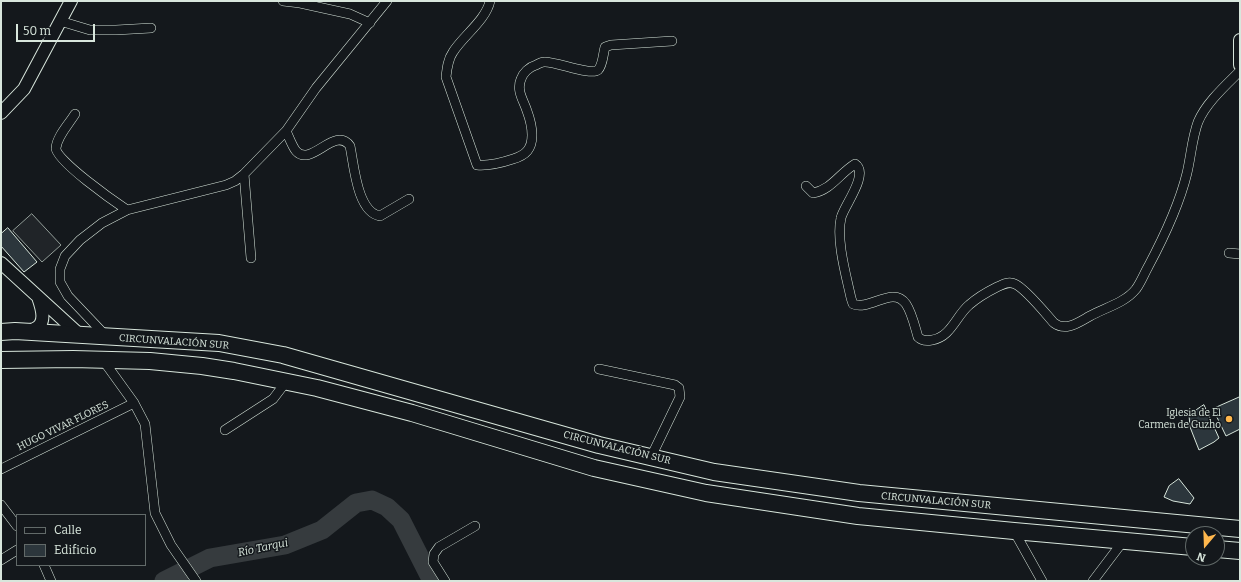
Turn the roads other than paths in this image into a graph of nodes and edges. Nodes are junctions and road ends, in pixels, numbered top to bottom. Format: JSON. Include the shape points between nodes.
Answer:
{"nodes":[{"id":1,"x":71,"y":1,"type":"edge"},
{"id":2,"x":283,"y":1,"type":"edge"},
{"id":3,"x":387,"y":1,"type":"edge"},
{"id":4,"x":490,"y":1,"type":"edge"},
{"id":5,"x":60,"y":22,"type":"junction"},
{"id":6,"x":370,"y":23,"type":"junction"},
{"id":7,"x":151,"y":28,"type":"dead end"},
{"id":8,"x":1240,"y":40,"type":"edge"},
{"id":9,"x":672,"y":41,"type":"dead end"},
{"id":10,"x":1240,"y":64,"type":"edge"},
{"id":11,"x":1240,"y":71,"type":"edge"},
{"id":12,"x":1,"y":113,"type":"edge"},
{"id":13,"x":75,"y":114,"type":"dead end"},
{"id":14,"x":286,"y":131,"type":"junction"},
{"id":15,"x":244,"y":174,"type":"junction"},
{"id":16,"x":806,"y":186,"type":"dead end"},
{"id":17,"x":409,"y":199,"type":"dead end"},
{"id":18,"x":127,"y":210,"type":"junction"},
{"id":19,"x":1229,"y":253,"type":"dead end"},
{"id":20,"x":1240,"y":254,"type":"edge"},
{"id":21,"x":251,"y":258,"type":"dead end"},
{"id":22,"x":1,"y":263,"type":"edge"},
{"id":23,"x":38,"y":296,"type":"junction"},
{"id":24,"x":8,"y":332,"type":"edge"},
{"id":25,"x":81,"y":336,"type":"junction"},
{"id":26,"x":107,"y":337,"type":"junction"},
{"id":27,"x":1,"y":360,"type":"edge"},
{"id":28,"x":103,"y":360,"type":"junction"},
{"id":29,"x":599,"y":369,"type":"dead end"},
{"id":30,"x":286,"y":382,"type":"junction"},
{"id":31,"x":134,"y":403,"type":"junction"},
{"id":32,"x":225,"y":430,"type":"dead end"},
{"id":33,"x":651,"y":457,"type":"junction"},
{"id":34,"x":1,"y":469,"type":"edge"},
{"id":35,"x":1,"y":505,"type":"edge"},
{"id":36,"x":16,"y":525,"type":"edge"},
{"id":37,"x":475,"y":526,"type":"dead end"},
{"id":38,"x":1240,"y":529,"type":"edge"},
{"id":39,"x":1014,"y":531,"type":"junction"},
{"id":40,"x":1124,"y":540,"type":"junction"},
{"id":41,"x":1185,"y":546,"type":"edge"},
{"id":42,"x":1225,"y":550,"type":"edge"},
{"id":43,"x":16,"y":551,"type":"edge"},
{"id":44,"x":1240,"y":551,"type":"edge"},
{"id":45,"x":1,"y":560,"type":"edge"},
{"id":46,"x":44,"y":566,"type":"edge"},
{"id":47,"x":52,"y":581,"type":"edge"},
{"id":48,"x":196,"y":581,"type":"edge"},
{"id":49,"x":445,"y":581,"type":"edge"},
{"id":50,"x":1042,"y":581,"type":"edge"},
{"id":51,"x":1093,"y":581,"type":"edge"}],
"edges":[{"from":1,"to":5,"type":"street"},
{"from":2,"to":6,"type":"street","via":[[350,14]]},
{"from":3,"to":6,"type":"street"},
{"from":4,"to":9,"type":"street","via":[[489,7],[453,52],[446,77],[477,165],[498,164],[524,156],[530,148],[532,127],[519,88],[521,79],[529,67],[543,62],[596,72],[605,47]]},
{"from":5,"to":7,"type":"street","via":[[90,30]]},
{"from":5,"to":12,"type":"street","via":[[24,89]]},
{"from":6,"to":14,"type":"street","via":[[316,88]]},
{"from":8,"to":10,"type":"street"},
{"from":11,"to":16,"type":"street","via":[[1206,108],[1198,121],[1188,170],[1176,208],[1136,289],[1121,301],[1066,327],[1054,323],[1020,287],[1011,283],[981,294],[967,306],[951,328],[936,339],[928,341],[918,337],[907,304],[901,299],[892,297],[867,305],[853,304],[841,251],[840,226],[841,216],[856,187],[859,167],[855,164],[850,167],[831,185],[819,192],[813,192]]},
{"from":13,"to":18,"type":"street","via":[[59,138],[56,152],[76,172]]},
{"from":14,"to":15,"type":"street"},
{"from":14,"to":17,"type":"street","via":[[296,151],[304,156],[333,141],[348,142],[360,194],[374,215],[380,216]]},
{"from":15,"to":18,"type":"street","via":[[226,185]]},
{"from":15,"to":21,"type":"street"},
{"from":18,"to":26,"type":"street","via":[[102,223],[80,240],[65,256],[60,269],[60,282],[68,296]]},
{"from":19,"to":20,"type":"street"},
{"from":22,"to":23,"type":"street"},
{"from":23,"to":24,"type":"street","via":[[43,315],[39,326],[35,329]]},
{"from":23,"to":25,"type":"street"},
{"from":24,"to":25,"type":"highway","name":"CIRCUNVALACIÓN SUR"},
{"from":25,"to":26,"type":"highway","name":"CIRCUNVALACIÓN SUR"},
{"from":26,"to":33,"type":"highway","name":"CIRCUNVALACIÓN SUR","via":[[219,343],[283,355],[599,445]]},
{"from":27,"to":28,"type":"highway","name":"CIRCUNVALACIÓN SUR"},
{"from":28,"to":30,"type":"highway","name":"CIRCUNVALACIÓN SUR","via":[[202,366]]},
{"from":28,"to":31,"type":"street"},
{"from":29,"to":33,"type":"street","via":[[679,388],[680,397]]},
{"from":30,"to":32,"type":"street","via":[[273,399]]},
{"from":30,"to":39,"type":"highway","name":"CIRCUNVALACIÓN SUR","via":[[412,413],[594,468],[706,494],[858,516]]},
{"from":31,"to":34,"type":"street","name":"HUGO VIVAR FLORES"},
{"from":31,"to":48,"type":"street","via":[[145,424],[154,514],[171,545]]},
{"from":33,"to":38,"type":"highway","name":"CIRCUNVALACIÓN SUR","via":[[714,472],[859,494]]},
{"from":35,"to":36,"type":"street"},
{"from":37,"to":49,"type":"street","via":[[439,547],[434,554],[433,562]]},
{"from":39,"to":40,"type":"highway","name":"CIRCUNVALACIÓN SUR"},
{"from":39,"to":50,"type":"street"},
{"from":40,"to":41,"type":"highway","name":"CIRCUNVALACIÓN SUR"},
{"from":40,"to":51,"type":"street"},
{"from":42,"to":44,"type":"highway"},
{"from":43,"to":45,"type":"street"},
{"from":46,"to":47,"type":"street"}]}
